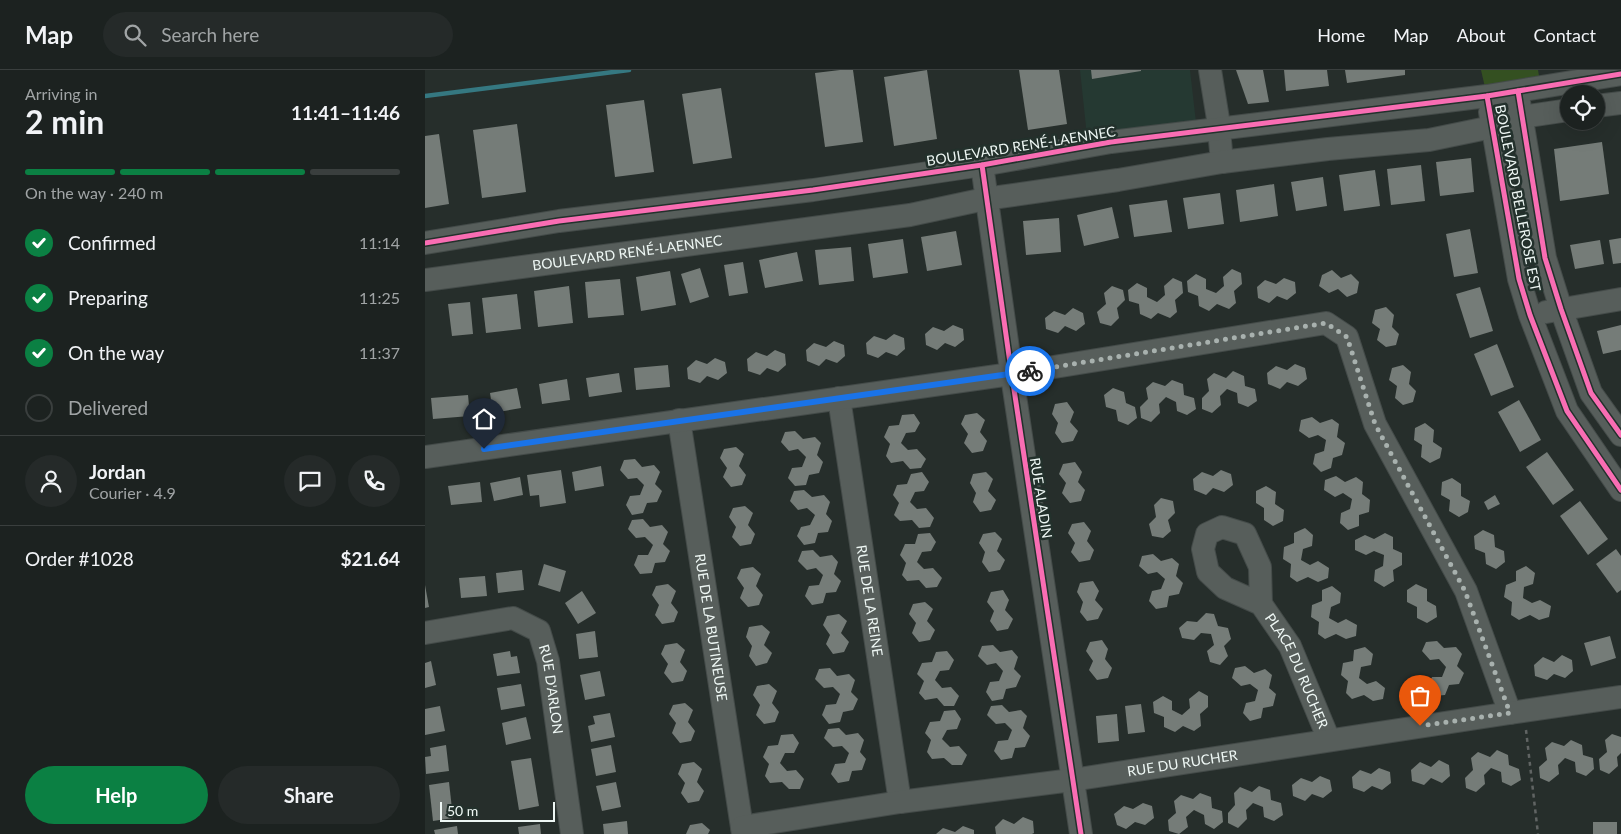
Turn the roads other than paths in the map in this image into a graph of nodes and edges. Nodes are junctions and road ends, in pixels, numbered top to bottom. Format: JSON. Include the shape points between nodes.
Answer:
{"nodes":[{"id":1,"x":1210,"y":70,"type":"edge"},
{"id":2,"x":1621,"y":74,"type":"edge"},
{"id":3,"x":1518,"y":91,"type":"junction"},
{"id":4,"x":1487,"y":96,"type":"junction"},
{"id":5,"x":1621,"y":103,"type":"edge"},
{"id":6,"x":1605,"y":105,"type":"edge"},
{"id":7,"x":1560,"y":111,"type":"edge"},
{"id":8,"x":1521,"y":117,"type":"junction"},
{"id":9,"x":1492,"y":127,"type":"junction"},
{"id":10,"x":1219,"y":128,"type":"junction"},
{"id":11,"x":1222,"y":162,"type":"junction"},
{"id":12,"x":982,"y":165,"type":"junction"},
{"id":13,"x":985,"y":199,"type":"junction"},
{"id":14,"x":425,"y":243,"type":"edge"},
{"id":15,"x":425,"y":280,"type":"edge"},
{"id":16,"x":1621,"y":299,"type":"edge"},
{"id":17,"x":1561,"y":309,"type":"junction"},
{"id":18,"x":1530,"y":315,"type":"junction"},
{"id":19,"x":1011,"y":374,"type":"junction"},
{"id":20,"x":839,"y":398,"type":"junction"},
{"id":21,"x":679,"y":420,"type":"junction"},
{"id":22,"x":1621,"y":435,"type":"edge"},
{"id":23,"x":425,"y":457,"type":"edge"},
{"id":24,"x":1621,"y":490,"type":"edge"},
{"id":25,"x":1261,"y":604,"type":"dead end"},
{"id":26,"x":425,"y":633,"type":"edge"},
{"id":27,"x":1621,"y":697,"type":"edge"},
{"id":28,"x":1517,"y":712,"type":"junction"},
{"id":29,"x":1329,"y":740,"type":"junction"},
{"id":30,"x":1073,"y":780,"type":"junction"},
{"id":31,"x":900,"y":802,"type":"junction"},
{"id":32,"x":743,"y":831,"type":"edge"},
{"id":33,"x":572,"y":834,"type":"edge"},
{"id":34,"x":1081,"y":834,"type":"edge"}],
"edges":[{"from":1,"to":10,"type":"street"},
{"from":2,"to":3,"type":"street","name":"BOULEVARD RENÉ-LAENNEC"},
{"from":3,"to":4,"type":"street","name":"BOULEVARD RENÉ-LAENNEC"},
{"from":3,"to":8,"type":"street","name":"BOULEVARD BELLEROSE EST"},
{"from":4,"to":9,"type":"street","name":"BOULEVARD BELLEROSE EST"},
{"from":4,"to":10,"type":"street","name":"BOULEVARD RENÉ-LAENNEC"},
{"from":5,"to":6,"type":"street"},
{"from":7,"to":8,"type":"street","name":"BOULEVARD RENÉ-LAENNEC"},
{"from":8,"to":9,"type":"street","name":"BOULEVARD RENÉ-LAENNEC"},
{"from":8,"to":17,"type":"street","name":"BOULEVARD BELLEROSE EST","via":[[1545,258]]},
{"from":9,"to":11,"type":"street","name":"BOULEVARD RENÉ-LAENNEC","via":[[1429,140]]},
{"from":9,"to":18,"type":"street","name":"BOULEVARD BELLEROSE EST","via":[[1519,279]]},
{"from":10,"to":11,"type":"street"},
{"from":10,"to":12,"type":"street","name":"BOULEVARD RENÉ-LAENNEC","via":[[1111,142]]},
{"from":11,"to":13,"type":"street","name":"BOULEVARD RENÉ-LAENNEC"},
{"from":12,"to":13,"type":"street","name":"RUE ALADIN"},
{"from":12,"to":14,"type":"street","name":"BOULEVARD RENÉ-LAENNEC","via":[[769,196],[559,221]]},
{"from":13,"to":15,"type":"street","name":"BOULEVARD RENÉ-LAENNEC","via":[[910,215]]},
{"from":13,"to":19,"type":"street","name":"RUE ALADIN"},
{"from":16,"to":17,"type":"street"},
{"from":17,"to":18,"type":"street"},
{"from":17,"to":22,"type":"street","name":"BOULEVARD BELLEROSE EST","via":[[1591,393]]},
{"from":18,"to":24,"type":"street","name":"BOULEVARD BELLEROSE EST","via":[[1567,411]]},
{"from":19,"to":20,"type":"street"},
{"from":19,"to":28,"type":"street","via":[[1326,323],[1347,337],[1375,424],[1465,591]]},
{"from":19,"to":30,"type":"street","name":"RUE ALADIN"},
{"from":20,"to":21,"type":"street"},
{"from":20,"to":31,"type":"street","name":"RUE DE LA REINE"},
{"from":21,"to":23,"type":"street"},
{"from":21,"to":32,"type":"street","name":"RUE DE LA BUTINEUSE"},
{"from":25,"to":29,"type":"street","name":"PLACE DU RUCHER","via":[[1289,646]]},
{"from":26,"to":33,"type":"street","name":"RUE D'ARLON","via":[[513,618],[539,631],[548,662]]},
{"from":27,"to":28,"type":"street","name":"RUE DU RUCHER"},
{"from":28,"to":29,"type":"street","name":"RUE DU RUCHER"},
{"from":29,"to":30,"type":"street","name":"RUE DU RUCHER"},
{"from":30,"to":31,"type":"street","name":"RUE DU RUCHER"},
{"from":30,"to":34,"type":"street","name":"RUE ALADIN"},
{"from":31,"to":32,"type":"street","name":"RUE DU RUCHER"}]}
